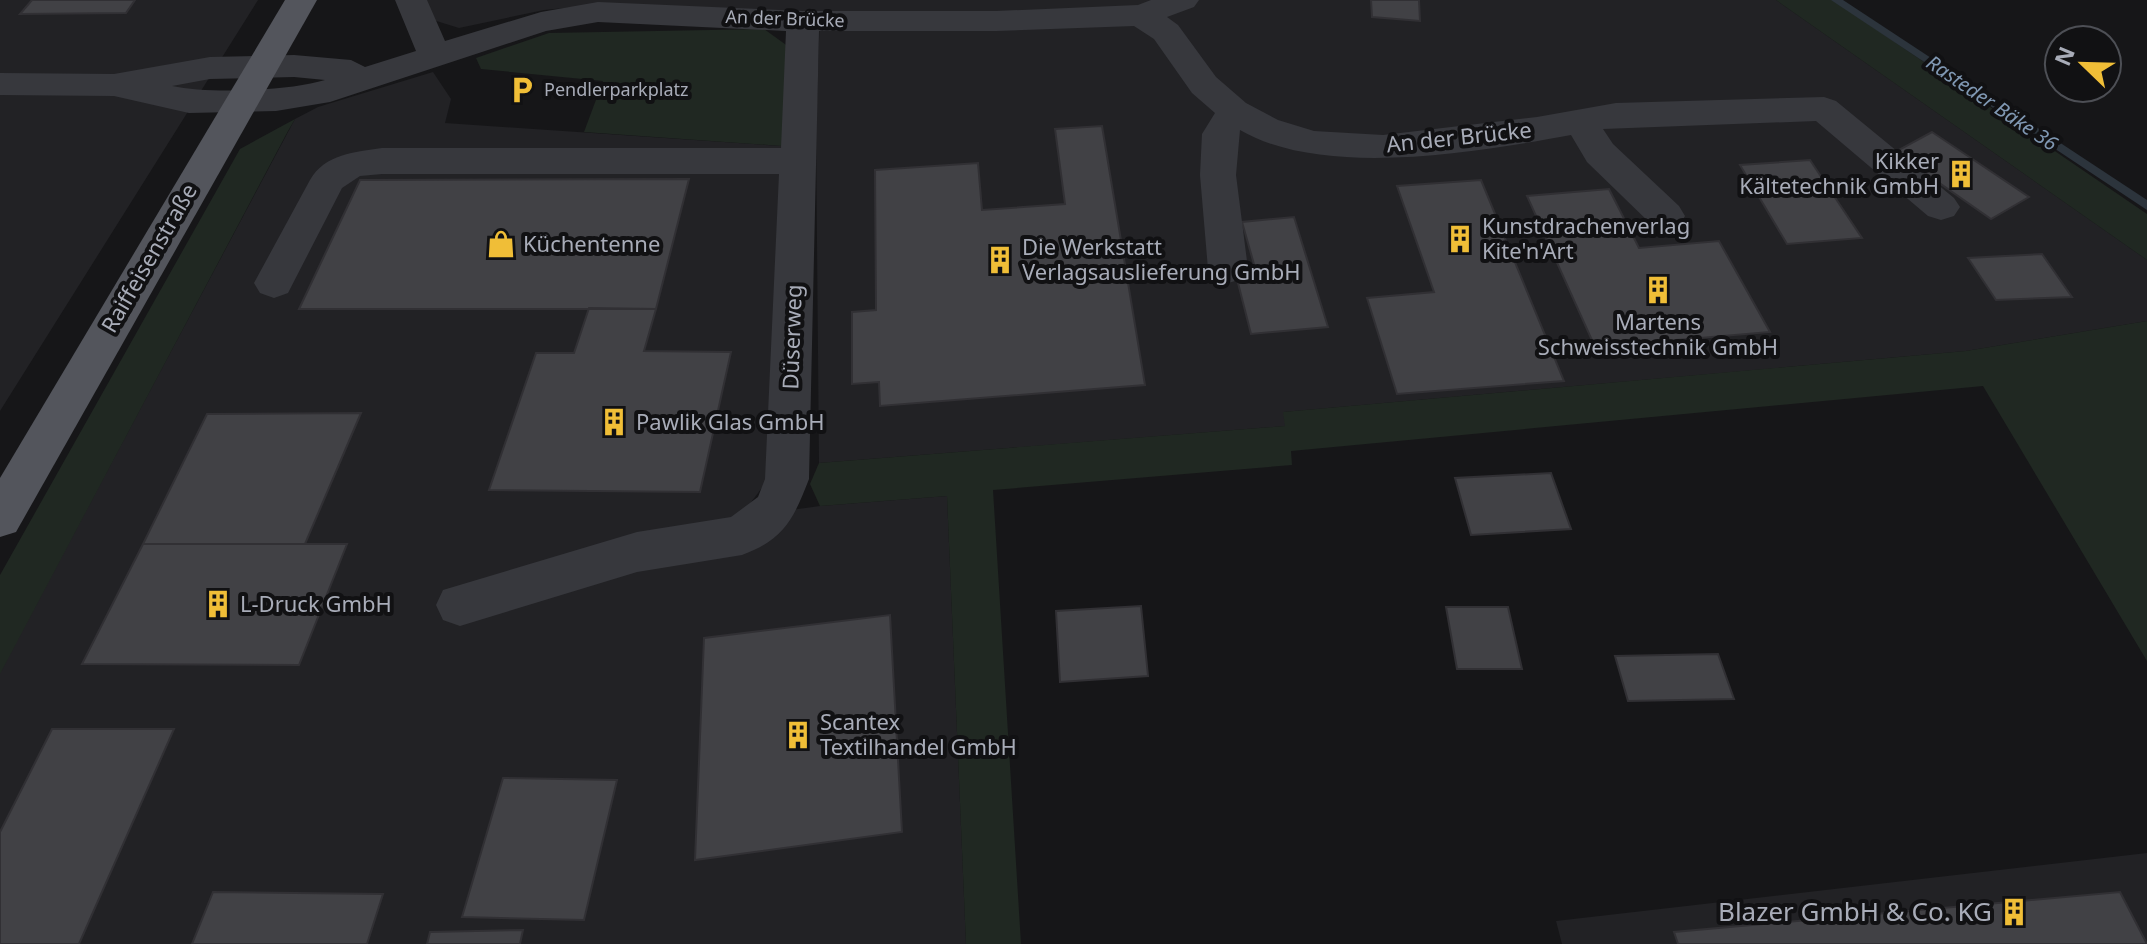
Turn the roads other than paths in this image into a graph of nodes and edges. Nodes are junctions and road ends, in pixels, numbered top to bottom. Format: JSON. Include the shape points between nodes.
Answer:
{"nodes":[{"id":1,"x":301,"y":0,"type":"edge"},
{"id":2,"x":411,"y":0,"type":"edge"},
{"id":3,"x":1183,"y":0,"type":"edge"},
{"id":4,"x":1141,"y":15,"type":"junction"},
{"id":5,"x":803,"y":21,"type":"junction"},
{"id":6,"x":435,"y":56,"type":"junction"},
{"id":7,"x":250,"y":83,"type":"junction"},
{"id":8,"x":0,"y":84,"type":"edge"},
{"id":9,"x":1234,"y":111,"type":"junction"},
{"id":10,"x":1580,"y":121,"type":"junction"},
{"id":11,"x":799,"y":161,"type":"junction"},
{"id":12,"x":1941,"y":207,"type":"dead end"},
{"id":13,"x":1666,"y":216,"type":"dead end"},
{"id":14,"x":1228,"y":269,"type":"dead end"},
{"id":15,"x":274,"y":283,"type":"dead end"},
{"id":16,"x":0,"y":518,"type":"edge"},
{"id":17,"x":460,"y":605,"type":"dead end"}],
"edges":[{"from":1,"to":7,"type":"main road","name":"Raiffeisenstraße"},
{"from":2,"to":6,"type":"street"},
{"from":3,"to":4,"type":"street","name":"An der Brücke"},
{"from":4,"to":5,"type":"street","name":"An der Brücke"},
{"from":4,"to":9,"type":"street","name":"An der Brücke","via":[[1166,32],[1204,85]]},
{"from":5,"to":6,"type":"street","name":"An der Brücke","via":[[598,12],[541,22]]},
{"from":5,"to":11,"type":"street","name":"Düserweg"},
{"from":6,"to":7,"type":"street","name":"An der Brücke","via":[[318,94]]},
{"from":7,"to":8,"type":"street","name":"An der Brücke","via":[[189,101],[114,85]]},
{"from":7,"to":16,"type":"main road","name":"Raiffeisenstraße"},
{"from":9,"to":10,"type":"street","name":"An der Brücke","via":[[1265,129],[1347,147],[1411,144]]},
{"from":9,"to":14,"type":"street","via":[[1220,134],[1218,175]]},
{"from":10,"to":12,"type":"street","name":"An der Brücke","via":[[1616,115],[1824,109]]},
{"from":10,"to":13,"type":"street","via":[[1600,153]]},
{"from":11,"to":15,"type":"street","via":[[351,165],[328,180]]},
{"from":11,"to":17,"type":"street","name":"Düserweg","via":[[787,479],[775,509],[742,535],[637,552]]}]}
